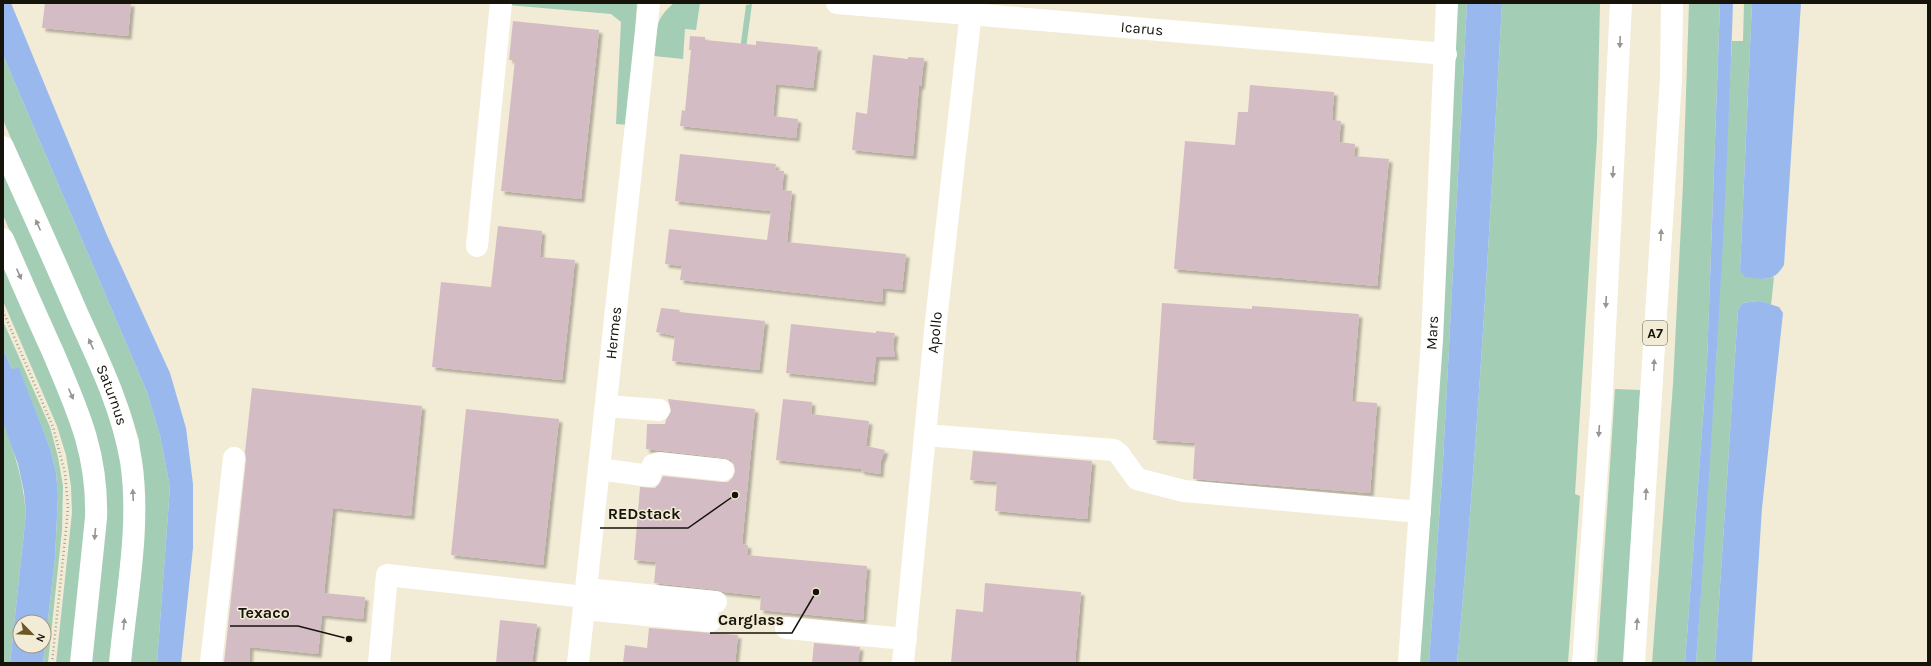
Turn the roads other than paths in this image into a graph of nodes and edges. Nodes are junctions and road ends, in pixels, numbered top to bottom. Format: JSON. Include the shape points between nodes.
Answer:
{"nodes":[{"id":1,"x":501,"y":3,"type":"edge"},
{"id":2,"x":649,"y":3,"type":"edge"},
{"id":3,"x":837,"y":3,"type":"edge"},
{"id":4,"x":1447,"y":3,"type":"edge"},
{"id":5,"x":1621,"y":3,"type":"edge"},
{"id":6,"x":1672,"y":3,"type":"edge"},
{"id":7,"x":972,"y":9,"type":"edge"},
{"id":8,"x":1446,"y":54,"type":"junction"},
{"id":9,"x":3,"y":147,"type":"edge"},
{"id":10,"x":3,"y":239,"type":"edge"},
{"id":11,"x":477,"y":246,"type":"dead end"},
{"id":12,"x":606,"y":406,"type":"junction"},
{"id":13,"x":659,"y":410,"type":"dead end"},
{"id":14,"x":925,"y":435,"type":"junction"},
{"id":15,"x":234,"y":458,"type":"dead end"},
{"id":16,"x":599,"y":469,"type":"junction"},
{"id":17,"x":723,"y":470,"type":"dead end"},
{"id":18,"x":1420,"y":512,"type":"junction"},
{"id":19,"x":585,"y":598,"type":"junction"},
{"id":20,"x":713,"y":611,"type":"dead end"},
{"id":21,"x":786,"y":628,"type":"dead end"},
{"id":22,"x":906,"y":639,"type":"junction"},
{"id":23,"x":81,"y":663,"type":"edge"},
{"id":24,"x":120,"y":663,"type":"edge"},
{"id":25,"x":211,"y":663,"type":"edge"},
{"id":26,"x":380,"y":663,"type":"edge"},
{"id":27,"x":578,"y":663,"type":"edge"},
{"id":28,"x":903,"y":663,"type":"edge"},
{"id":29,"x":1409,"y":663,"type":"edge"},
{"id":30,"x":1583,"y":663,"type":"edge"},
{"id":31,"x":1634,"y":663,"type":"edge"}],
"edges":[{"from":1,"to":11,"type":"main road"},
{"from":2,"to":12,"type":"main road","name":"Hermes"},
{"from":3,"to":7,"type":"main road","name":"Icarus"},
{"from":4,"to":8,"type":"main road","name":"Mars"},
{"from":5,"to":30,"type":"main road","one_way":true,"via":[[1601,411]]},
{"from":31,"to":6,"type":"main road","number":"A7","one_way":true,"via":[[1671,78]]},
{"from":7,"to":8,"type":"main road","name":"Icarus"},
{"from":7,"to":14,"type":"main road","name":"Apollo"},
{"from":8,"to":18,"type":"main road","name":"Mars","via":[[1432,340]]},
{"from":24,"to":9,"type":"main road","name":"Saturnus","one_way":true,"via":[[134,523],[131,462],[126,434],[116,401],[96,354]]},
{"from":10,"to":23,"type":"main road","one_way":true,"via":[[82,419],[92,460],[96,518]]},
{"from":12,"to":13,"type":"main road"},
{"from":12,"to":16,"type":"main road","name":"Hermes"},
{"from":14,"to":18,"type":"main road","via":[[1114,450],[1137,479],[1184,490]]},
{"from":14,"to":22,"type":"main road","name":"Apollo"},
{"from":15,"to":25,"type":"main road"},
{"from":16,"to":17,"type":"main road","via":[[650,476],[653,465],[659,463]]},
{"from":16,"to":19,"type":"main road","name":"Hermes"},
{"from":18,"to":29,"type":"main road","name":"Mars"},
{"from":19,"to":20,"type":"main road"},
{"from":19,"to":26,"type":"main road","via":[[387,575]]},
{"from":19,"to":27,"type":"main road","name":"Hermes"},
{"from":21,"to":22,"type":"main road"},
{"from":22,"to":28,"type":"main road","name":"Apollo"}]}
